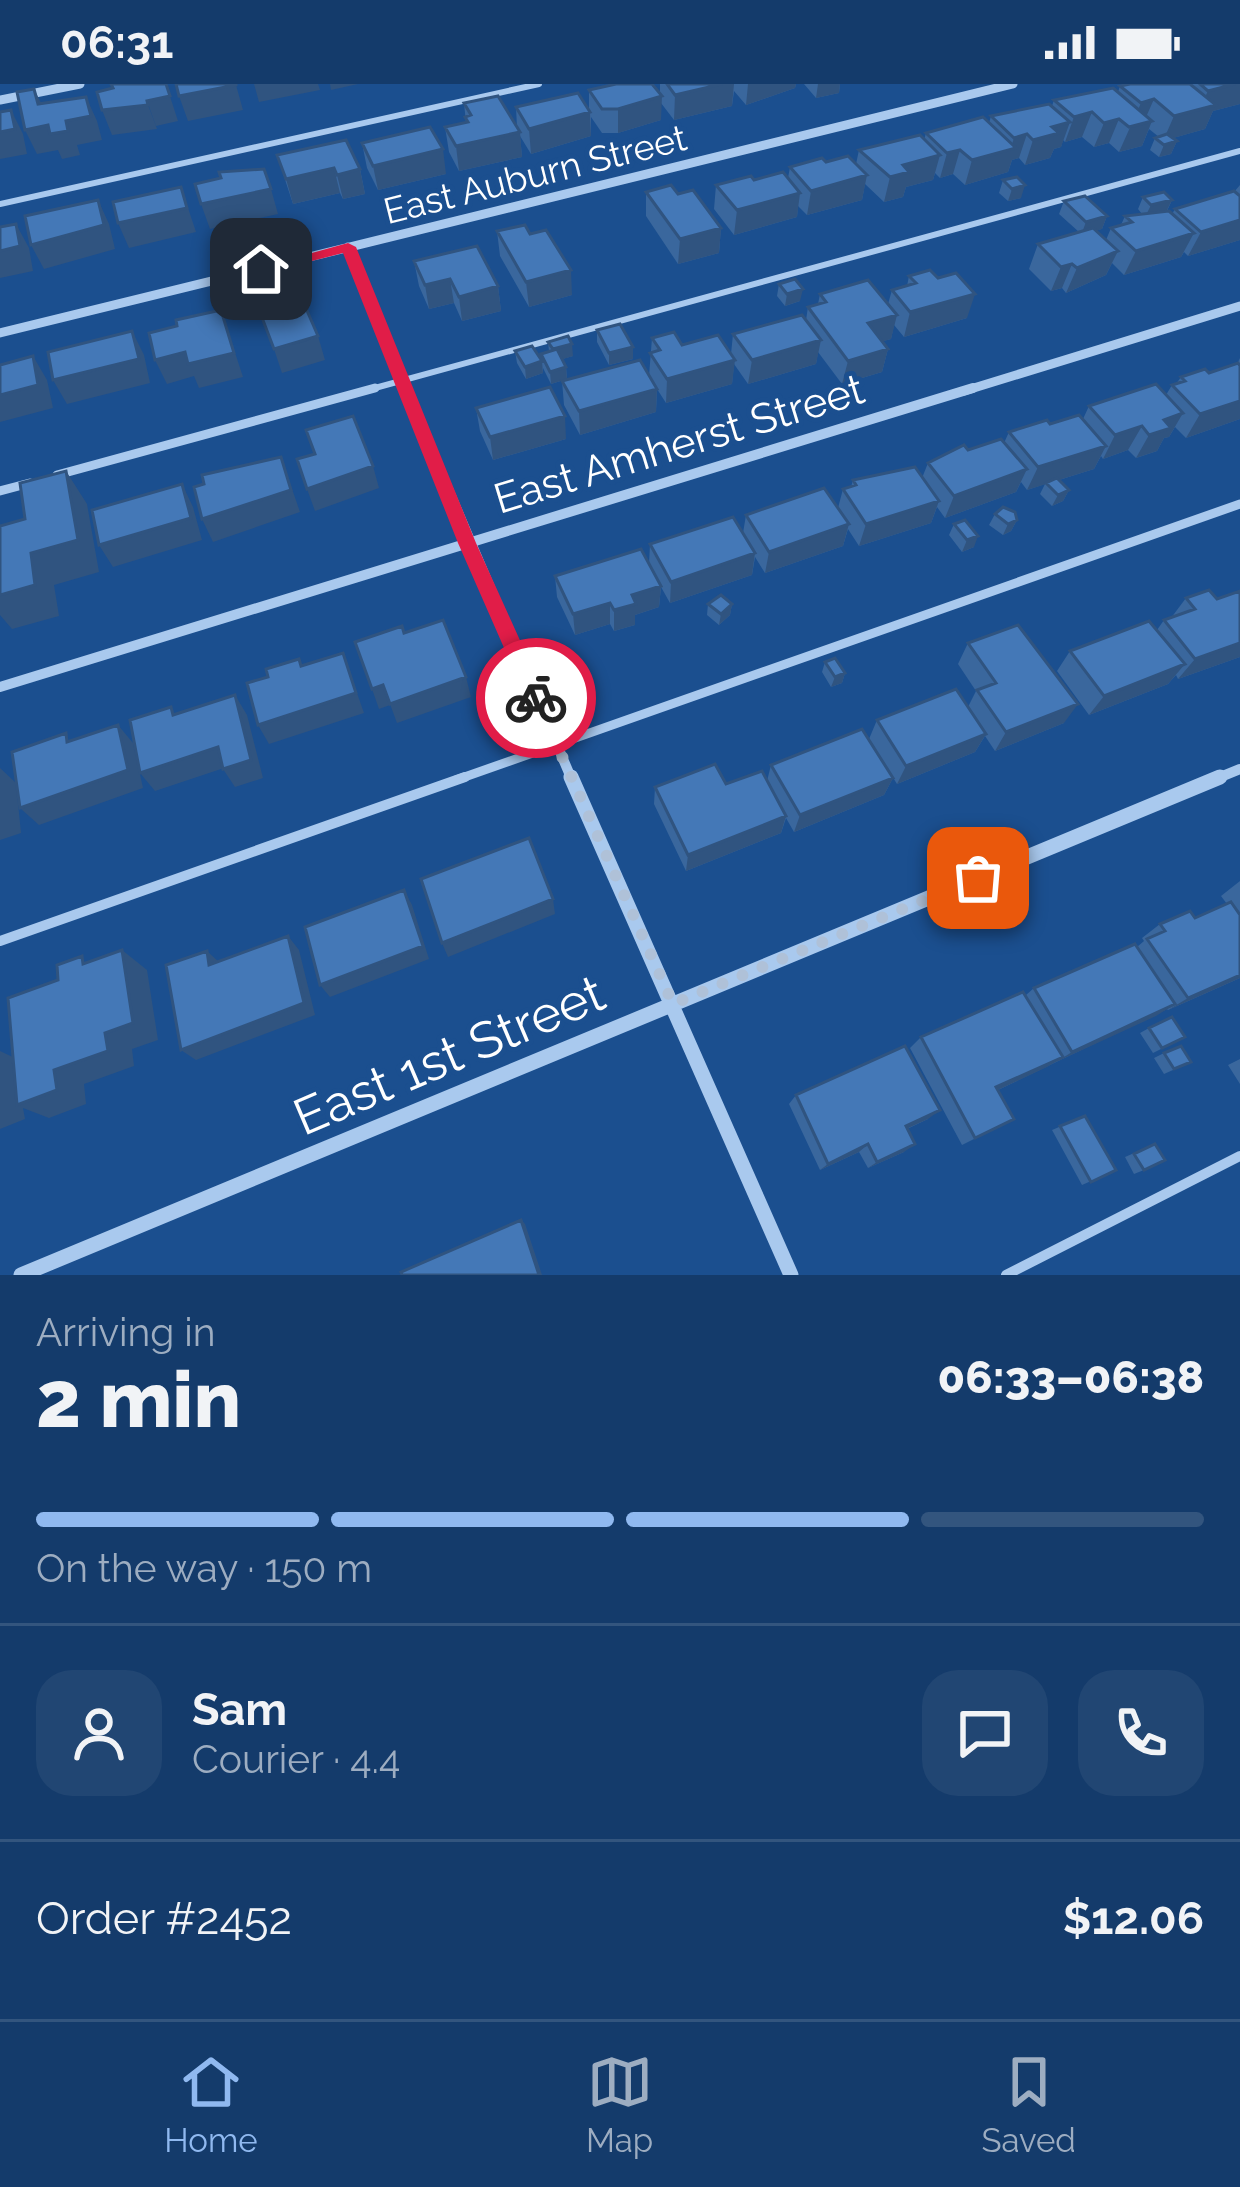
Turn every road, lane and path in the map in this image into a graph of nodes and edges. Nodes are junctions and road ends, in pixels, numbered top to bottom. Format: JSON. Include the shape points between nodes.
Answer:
{"nodes":[{"id":1,"x":80,"y":84,"type":"edge"},
{"id":2,"x":539,"y":84,"type":"edge"},
{"id":3,"x":1012,"y":84,"type":"edge"},
{"id":4,"x":0,"y":100,"type":"edge"},
{"id":5,"x":1240,"y":151,"type":"edge"},
{"id":6,"x":0,"y":204,"type":"edge"},
{"id":7,"x":348,"y":247,"type":"junction"},
{"id":8,"x":1240,"y":306,"type":"edge"},
{"id":9,"x":0,"y":333,"type":"edge"},
{"id":10,"x":402,"y":381,"type":"junction"},
{"id":11,"x":0,"y":491,"type":"edge"},
{"id":12,"x":1240,"y":504,"type":"edge"},
{"id":13,"x":467,"y":543,"type":"junction"},
{"id":14,"x":0,"y":687,"type":"edge"},
{"id":15,"x":557,"y":745,"type":"junction"},
{"id":16,"x":1240,"y":769,"type":"edge"},
{"id":17,"x":0,"y":941,"type":"edge"},
{"id":18,"x":673,"y":1004,"type":"junction"},
{"id":19,"x":1240,"y":1156,"type":"edge"},
{"id":20,"x":21,"y":1275,"type":"edge"},
{"id":21,"x":790,"y":1275,"type":"edge"},
{"id":22,"x":1006,"y":1275,"type":"edge"}],
"edges":[{"from":1,"to":4,"type":"street"},
{"from":2,"to":6,"type":"lane"},
{"from":3,"to":7,"type":"street","name":"East Auburn Street"},
{"from":5,"to":10,"type":"lane"},
{"from":7,"to":9,"type":"street","name":"East Auburn Street"},
{"from":7,"to":10,"type":"street"},
{"from":8,"to":13,"type":"street","name":"East Amherst Street"},
{"from":10,"to":11,"type":"lane"},
{"from":10,"to":13,"type":"street"},
{"from":12,"to":15,"type":"lane"},
{"from":13,"to":14,"type":"street","name":"East Amherst Street"},
{"from":13,"to":15,"type":"street"},
{"from":15,"to":17,"type":"lane"},
{"from":15,"to":18,"type":"street"},
{"from":16,"to":18,"type":"street","name":"East 1st Street"},
{"from":18,"to":20,"type":"street","name":"East 1st Street"},
{"from":18,"to":21,"type":"street"},
{"from":19,"to":22,"type":"lane"}]}
